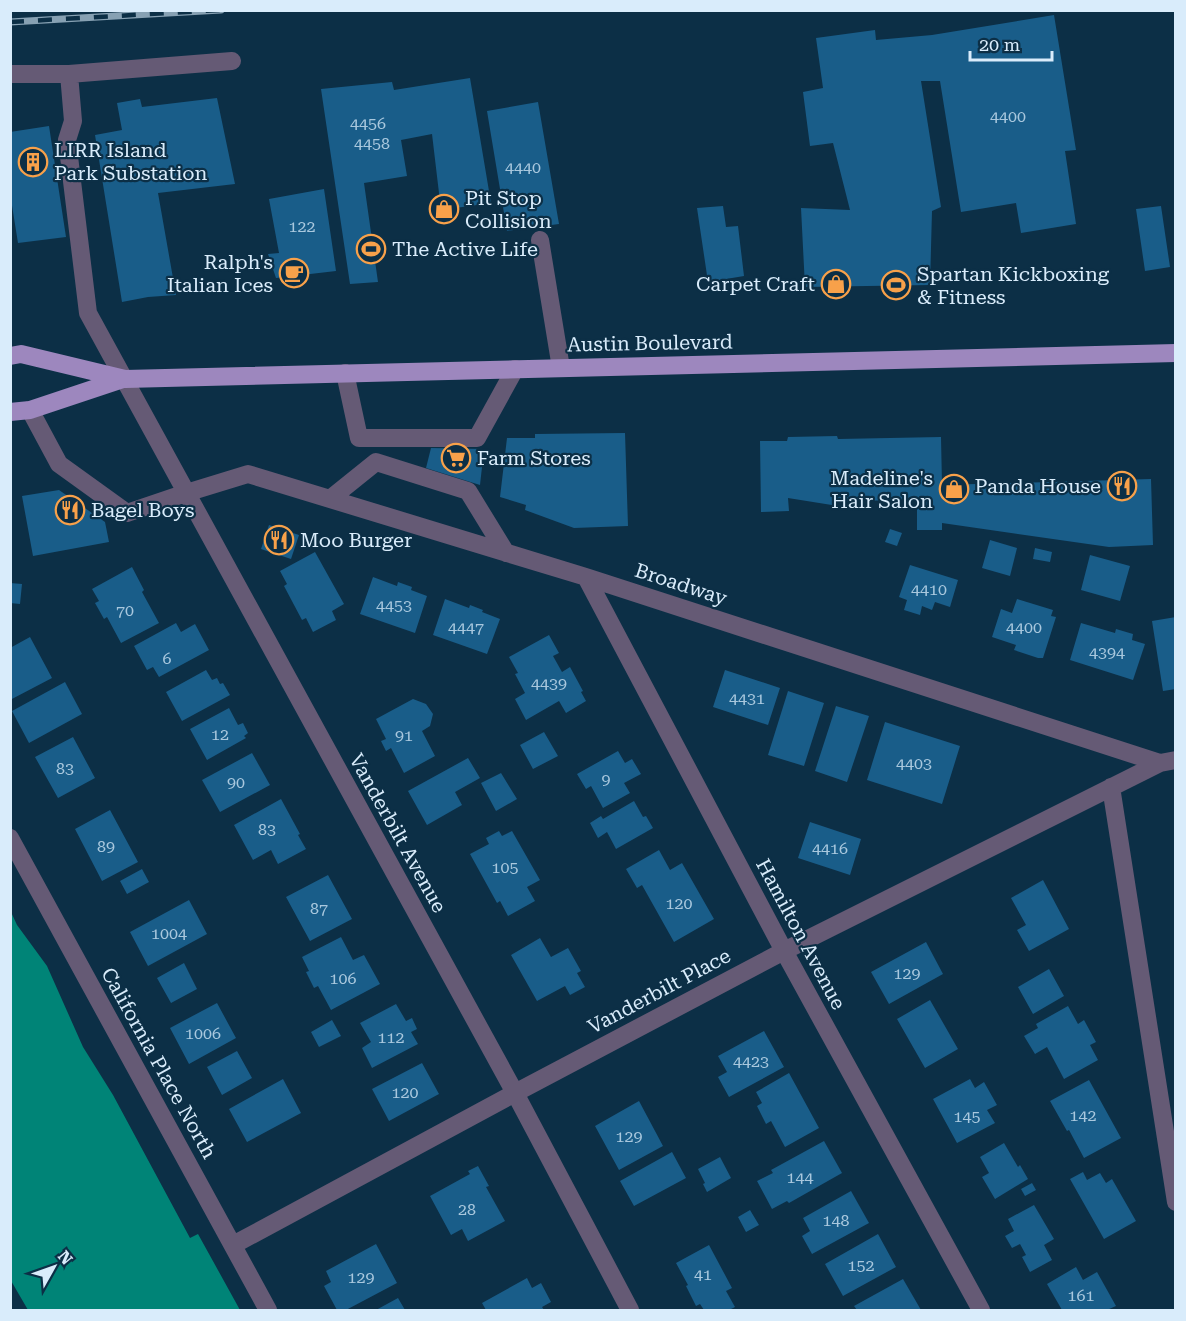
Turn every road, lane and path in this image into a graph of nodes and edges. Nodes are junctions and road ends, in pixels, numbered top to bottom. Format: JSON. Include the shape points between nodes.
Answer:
{"nodes":[{"id":1,"x":232,"y":61,"type":"dead end"},
{"id":2,"x":10,"y":74,"type":"edge"},
{"id":3,"x":69,"y":74,"type":"junction"},
{"id":4,"x":540,"y":240,"type":"dead end"},
{"id":5,"x":1176,"y":353,"type":"edge"},
{"id":6,"x":10,"y":356,"type":"edge"},
{"id":7,"x":561,"y":368,"type":"junction"},
{"id":8,"x":515,"y":369,"type":"junction"},
{"id":9,"x":345,"y":373,"type":"junction"},
{"id":10,"x":125,"y":379,"type":"junction"},
{"id":11,"x":30,"y":410,"type":"junction"},
{"id":12,"x":10,"y":412,"type":"edge"},
{"id":13,"x":186,"y":493,"type":"junction"},
{"id":14,"x":330,"y":499,"type":"junction"},
{"id":15,"x":506,"y":553,"type":"junction"},
{"id":16,"x":585,"y":577,"type":"junction"},
{"id":17,"x":1168,"y":761,"type":"edge"},
{"id":18,"x":1111,"y":787,"type":"junction"},
{"id":19,"x":10,"y":838,"type":"edge"},
{"id":20,"x":784,"y":951,"type":"junction"},
{"id":21,"x":515,"y":1093,"type":"junction"},
{"id":22,"x":1176,"y":1203,"type":"edge"},
{"id":23,"x":233,"y":1245,"type":"junction"},
{"id":24,"x":268,"y":1311,"type":"edge"},
{"id":25,"x":630,"y":1311,"type":"edge"},
{"id":26,"x":981,"y":1311,"type":"edge"}],
"edges":[{"from":1,"to":3,"type":"street"},
{"from":2,"to":3,"type":"street"},
{"from":3,"to":10,"type":"street","name":"Vanderbilt Avenue","via":[[73,121],[67,140],[88,313]]},
{"from":4,"to":7,"type":"street"},
{"from":5,"to":7,"type":"main road","name":"Austin Boulevard"},
{"from":6,"to":10,"type":"main road","name":"Austin Boulevard","via":[[21,354]]},
{"from":7,"to":8,"type":"main road","name":"Austin Boulevard"},
{"from":8,"to":9,"type":"main road","name":"Austin Boulevard"},
{"from":8,"to":9,"type":"street","via":[[477,438],[359,438]]},
{"from":9,"to":10,"type":"main road","name":"Austin Boulevard"},
{"from":10,"to":11,"type":"main road","name":"Austin Boulevard"},
{"from":10,"to":13,"type":"street","name":"Vanderbilt Avenue"},
{"from":11,"to":12,"type":"main road","name":"Austin Boulevard"},
{"from":11,"to":13,"type":"street","name":"Broadway","via":[[59,464],[127,513]]},
{"from":13,"to":14,"type":"street","name":"Broadway","via":[[248,474]]},
{"from":13,"to":21,"type":"street","name":"Vanderbilt Avenue"},
{"from":14,"to":15,"type":"street","name":"Broadway"},
{"from":14,"to":15,"type":"street","via":[[376,462],[468,490]]},
{"from":15,"to":16,"type":"street","name":"Broadway"},
{"from":16,"to":17,"type":"street","name":"Broadway"},
{"from":16,"to":20,"type":"street","name":"Hamilton Avenue"},
{"from":17,"to":18,"type":"street","name":"Broadway"},
{"from":18,"to":20,"type":"street","name":"Vanderbilt Place"},
{"from":18,"to":22,"type":"street"},
{"from":19,"to":23,"type":"street","name":"California Place North"},
{"from":20,"to":21,"type":"street","name":"Vanderbilt Place"},
{"from":20,"to":26,"type":"street","name":"Hamilton Avenue"},
{"from":21,"to":23,"type":"street","name":"Vanderbilt Place"},
{"from":21,"to":25,"type":"street","name":"Vanderbilt Avenue"},
{"from":23,"to":24,"type":"street","name":"California Place North"}]}
